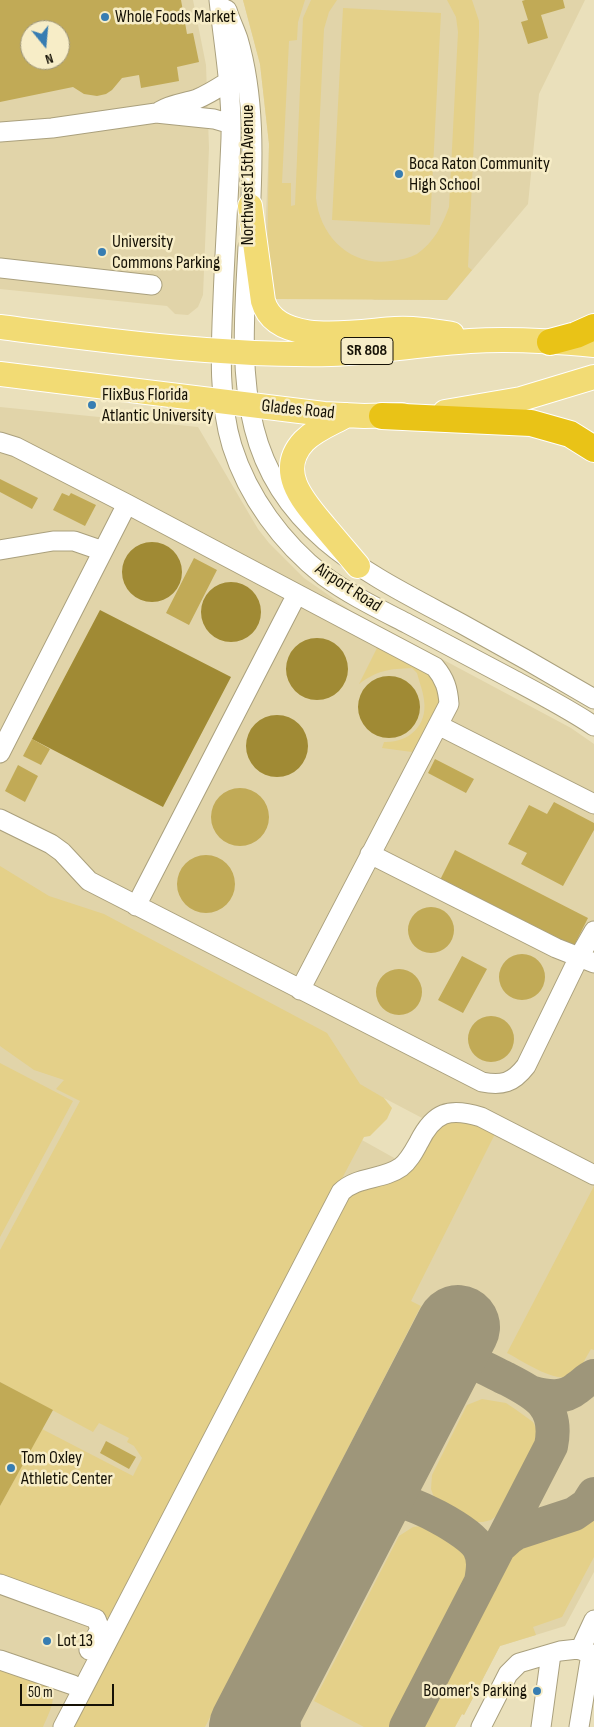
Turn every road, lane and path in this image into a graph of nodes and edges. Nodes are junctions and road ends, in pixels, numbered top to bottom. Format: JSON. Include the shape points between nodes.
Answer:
{"nodes":[{"id":1,"x":219,"y":0,"type":"edge"},
{"id":2,"x":223,"y":0,"type":"edge"},
{"id":3,"x":228,"y":81,"type":"junction"},
{"id":4,"x":156,"y":113,"type":"junction"},
{"id":5,"x":231,"y":124,"type":"junction"},
{"id":6,"x":0,"y":132,"type":"edge"},
{"id":7,"x":250,"y":206,"type":"junction"},
{"id":8,"x":0,"y":268,"type":"edge"},
{"id":9,"x":152,"y":285,"type":"dead end"},
{"id":10,"x":0,"y":327,"type":"edge"},
{"id":11,"x":594,"y":327,"type":"edge"},
{"id":12,"x":489,"y":340,"type":"junction"},
{"id":13,"x":550,"y":342,"type":"junction"},
{"id":14,"x":594,"y":345,"type":"edge"},
{"id":15,"x":233,"y":353,"type":"junction"},
{"id":16,"x":0,"y":374,"type":"edge"},
{"id":17,"x":594,"y":377,"type":"edge"},
{"id":18,"x":224,"y":402,"type":"junction"},
{"id":19,"x":249,"y":405,"type":"junction"},
{"id":20,"x":347,"y":415,"type":"junction"},
{"id":21,"x":382,"y":416,"type":"junction"},
{"id":22,"x":0,"y":442,"type":"edge"},
{"id":23,"x":594,"y":449,"type":"edge"},
{"id":24,"x":127,"y":504,"type":"junction"},
{"id":25,"x":3,"y":545,"type":"edge"},
{"id":26,"x":103,"y":551,"type":"junction"},
{"id":27,"x":358,"y":566,"type":"junction"},
{"id":28,"x":298,"y":594,"type":"junction"},
{"id":29,"x":594,"y":698,"type":"edge"},
{"id":30,"x":438,"y":725,"type":"junction"},
{"id":31,"x":594,"y":726,"type":"edge"},
{"id":32,"x":0,"y":754,"type":"edge"},
{"id":33,"x":594,"y":804,"type":"edge"},
{"id":34,"x":0,"y":819,"type":"edge"},
{"id":35,"x":370,"y":854,"type":"junction"},
{"id":36,"x":136,"y":906,"type":"junction"},
{"id":37,"x":594,"y":931,"type":"edge"},
{"id":38,"x":587,"y":960,"type":"edge"},
{"id":39,"x":300,"y":990,"type":"junction"},
{"id":40,"x":594,"y":1175,"type":"edge"},
{"id":41,"x":0,"y":1584,"type":"edge"},
{"id":42,"x":594,"y":1620,"type":"edge"},
{"id":43,"x":588,"y":1653,"type":"edge"},
{"id":44,"x":551,"y":1654,"type":"junction"},
{"id":45,"x":0,"y":1660,"type":"edge"},
{"id":46,"x":73,"y":1685,"type":"junction"},
{"id":47,"x":51,"y":1727,"type":"edge"},
{"id":48,"x":63,"y":1727,"type":"edge"},
{"id":49,"x":481,"y":1727,"type":"edge"},
{"id":50,"x":541,"y":1727,"type":"edge"},
{"id":51,"x":580,"y":1727,"type":"edge"}],
"edges":[{"from":1,"to":3,"type":"street","name":"Northwest 15th Avenue"},
{"from":2,"to":7,"type":"street","name":"Northwest 15th Avenue","via":[[238,39],[247,85],[252,141]]},
{"from":3,"to":4,"type":"street","via":[[214,92],[167,106]]},
{"from":3,"to":5,"type":"street","name":"Northwest 15th Avenue"},
{"from":4,"to":5,"type":"street"},
{"from":4,"to":6,"type":"street"},
{"from":5,"to":15,"type":"street","name":"Northwest 15th Avenue"},
{"from":7,"to":12,"type":"main road","via":[[263,301],[268,314],[278,323],[298,330],[329,334],[420,329]]},
{"from":7,"to":15,"type":"street","name":"Northwest 15th Avenue","via":[[244,322]]},
{"from":8,"to":9,"type":"street"},
{"from":10,"to":15,"type":"main road","number":"SR 808","via":[[183,350]]},
{"from":11,"to":13,"type":"highway"},
{"from":12,"to":13,"type":"main road","number":"SR 808"},
{"from":12,"to":15,"type":"main road","number":"SR 808","via":[[354,352]]},
{"from":13,"to":14,"type":"main road","number":"SR 808"},
{"from":15,"to":18,"type":"street","name":"Airport Road"},
{"from":15,"to":19,"type":"street","name":"Airport Road"},
{"from":16,"to":18,"type":"main road","name":"Glades Road"},
{"from":17,"to":21,"type":"main road","name":"Glades Road","via":[[496,404],[446,412]]},
{"from":18,"to":19,"type":"main road","name":"Glades Road"},
{"from":18,"to":31,"type":"street","name":"Airport Road","via":[[232,446],[249,486],[275,527],[312,566],[348,592]]},
{"from":19,"to":20,"type":"main road","name":"Glades Road"},
{"from":19,"to":27,"type":"street","name":"Airport Road","via":[[262,453],[287,501],[317,535]]},
{"from":20,"to":21,"type":"main road","name":"Glades Road"},
{"from":20,"to":27,"type":"main road","via":[[302,443],[294,459],[293,477],[296,489],[306,504]]},
{"from":21,"to":23,"type":"highway","via":[[531,423],[565,432]]},
{"from":22,"to":24,"type":"street","via":[[16,447]]},
{"from":24,"to":26,"type":"street"},
{"from":24,"to":28,"type":"street"},
{"from":25,"to":26,"type":"street","via":[[74,541]]},
{"from":26,"to":32,"type":"street"},
{"from":27,"to":29,"type":"street","name":"Airport Road"},
{"from":28,"to":30,"type":"street","via":[[435,667],[443,677],[449,704]]},
{"from":28,"to":36,"type":"street"},
{"from":30,"to":33,"type":"street"},
{"from":30,"to":35,"type":"street"},
{"from":34,"to":36,"type":"street","via":[[51,844],[89,881]]},
{"from":35,"to":38,"type":"street","via":[[556,948]]},
{"from":35,"to":39,"type":"street"},
{"from":36,"to":39,"type":"street"},
{"from":37,"to":38,"type":"street"},
{"from":38,"to":39,"type":"street","via":[[526,1066],[519,1075],[496,1085],[482,1082]]},
{"from":40,"to":48,"type":"street","via":[[481,1117],[453,1111],[427,1126],[412,1156],[401,1167],[350,1184],[341,1192]]},
{"from":41,"to":46,"type":"street","via":[[96,1619],[100,1629]]},
{"from":42,"to":43,"type":"street"},
{"from":43,"to":44,"type":"street","via":[[560,1651]]},
{"from":43,"to":51,"type":"street"},
{"from":44,"to":49,"type":"street","via":[[519,1663],[508,1674]]},
{"from":44,"to":50,"type":"street"},
{"from":45,"to":46,"type":"street"},
{"from":46,"to":47,"type":"street"}]}
